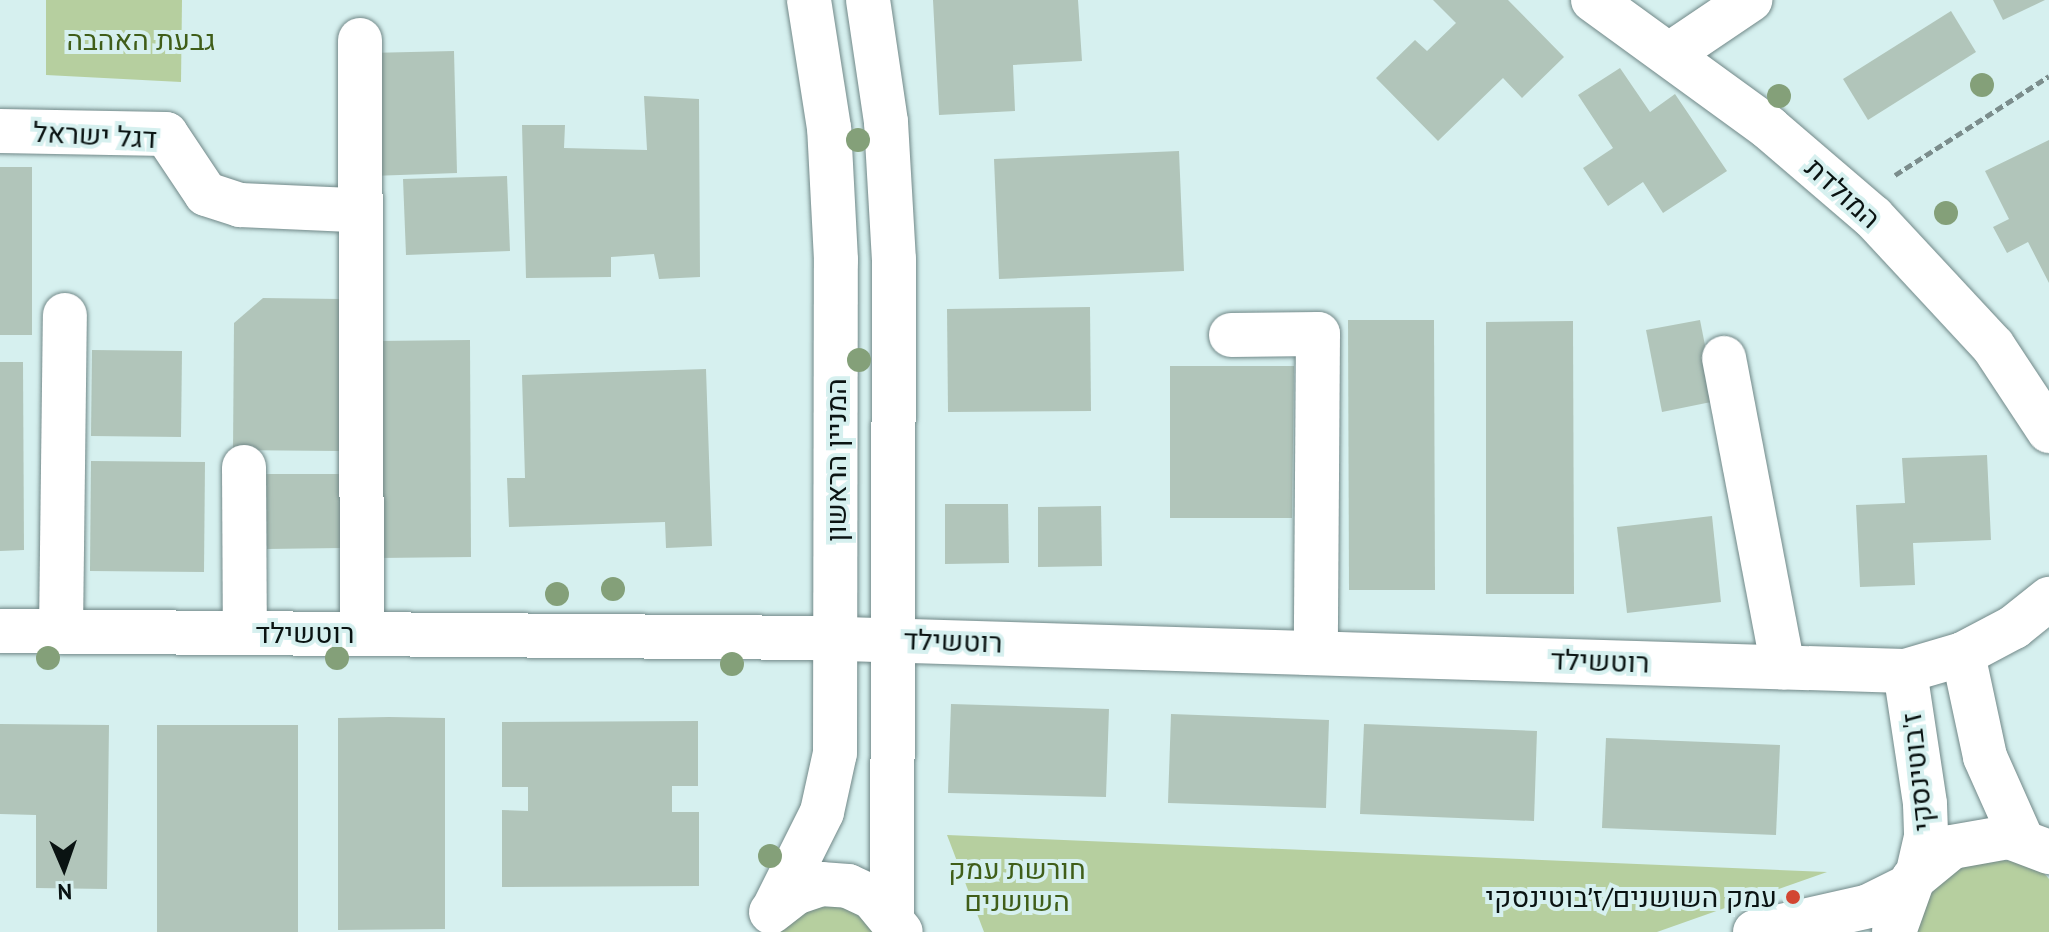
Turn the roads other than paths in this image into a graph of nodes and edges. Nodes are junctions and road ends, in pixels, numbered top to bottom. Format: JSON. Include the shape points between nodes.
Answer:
{"nodes":[{"id":1,"x":809,"y":0,"type":"edge"},
{"id":2,"x":868,"y":0,"type":"edge"},
{"id":3,"x":1593,"y":0,"type":"edge"},
{"id":4,"x":1750,"y":0,"type":"edge"},
{"id":5,"x":360,"y":40,"type":"dead end"},
{"id":6,"x":1670,"y":54,"type":"junction"},
{"id":7,"x":0,"y":131,"type":"edge"},
{"id":8,"x":351,"y":210,"type":"dead end"},
{"id":9,"x":65,"y":315,"type":"dead end"},
{"id":10,"x":1231,"y":335,"type":"dead end"},
{"id":11,"x":1724,"y":358,"type":"dead end"},
{"id":12,"x":2049,"y":431,"type":"edge"},
{"id":13,"x":244,"y":467,"type":"dead end"},
{"id":14,"x":2049,"y":599,"type":"edge"},
{"id":15,"x":0,"y":631,"type":"edge"},
{"id":16,"x":61,"y":631,"type":"junction"},
{"id":17,"x":245,"y":633,"type":"junction"},
{"id":18,"x":362,"y":634,"type":"junction"},
{"id":19,"x":836,"y":638,"type":"junction"},
{"id":20,"x":893,"y":640,"type":"junction"},
{"id":21,"x":1316,"y":653,"type":"junction"},
{"id":22,"x":1963,"y":654,"type":"junction"},
{"id":23,"x":1783,"y":667,"type":"junction"},
{"id":24,"x":1905,"y":671,"type":"junction"},
{"id":25,"x":2036,"y":846,"type":"edge"},
{"id":26,"x":1913,"y":879,"type":"junction"},
{"id":27,"x":897,"y":924,"type":"edge"},
{"id":28,"x":762,"y":925,"type":"edge"},
{"id":29,"x":1755,"y":932,"type":"edge"},
{"id":30,"x":1894,"y":932,"type":"edge"}],
"edges":[{"from":1,"to":19,"type":"street","name":"המניין הראשון","via":[[829,128],[836,260]]},
{"from":2,"to":20,"type":"street","name":"המניין הראשון","via":[[886,122],[894,259]]},
{"from":3,"to":6,"type":"street","name":"המולדת"},
{"from":4,"to":6,"type":"street"},
{"from":5,"to":18,"type":"street"},
{"from":6,"to":12,"type":"street","name":"המולדת","via":[[1855,201],[1993,346]]},
{"from":7,"to":8,"type":"street","name":"דגל ישראל","via":[[166,134],[206,194],[240,205]]},
{"from":9,"to":16,"type":"street"},
{"from":10,"to":21,"type":"street","via":[[1318,334]]},
{"from":11,"to":23,"type":"street"},
{"from":13,"to":17,"type":"street"},
{"from":14,"to":22,"type":"street","name":"רוטשילד","via":[[2014,627]]},
{"from":15,"to":16,"type":"street","name":"רוטשילד"},
{"from":16,"to":17,"type":"street","name":"רוטשילד"},
{"from":17,"to":18,"type":"street","name":"רוטשילד"},
{"from":18,"to":19,"type":"street","name":"רוטשילד"},
{"from":19,"to":20,"type":"street","name":"רוטשילד"},
{"from":19,"to":28,"type":"street","name":"המניין הראשון","via":[[835,753],[822,812]]},
{"from":20,"to":21,"type":"street","name":"רוטשילד"},
{"from":20,"to":27,"type":"street","name":"המניין הראשון"},
{"from":21,"to":23,"type":"street","name":"רוטשילד"},
{"from":22,"to":24,"type":"street","name":"רוטשילד"},
{"from":22,"to":25,"type":"street","via":[[1985,757]]},
{"from":23,"to":24,"type":"street","name":"רוטשילד"},
{"from":24,"to":26,"type":"street","name":"ז'בוטינסקי","via":[[1925,804],[1926,837]]},
{"from":25,"to":26,"type":"street","via":[[1994,837],[1965,842]]},
{"from":26,"to":29,"type":"street","via":[[1869,906]]},
{"from":26,"to":30,"type":"street","name":"ז'בוטינסקי"},
{"from":27,"to":28,"type":"street","via":[[872,897],[848,886],[821,884],[795,893]]}]}
